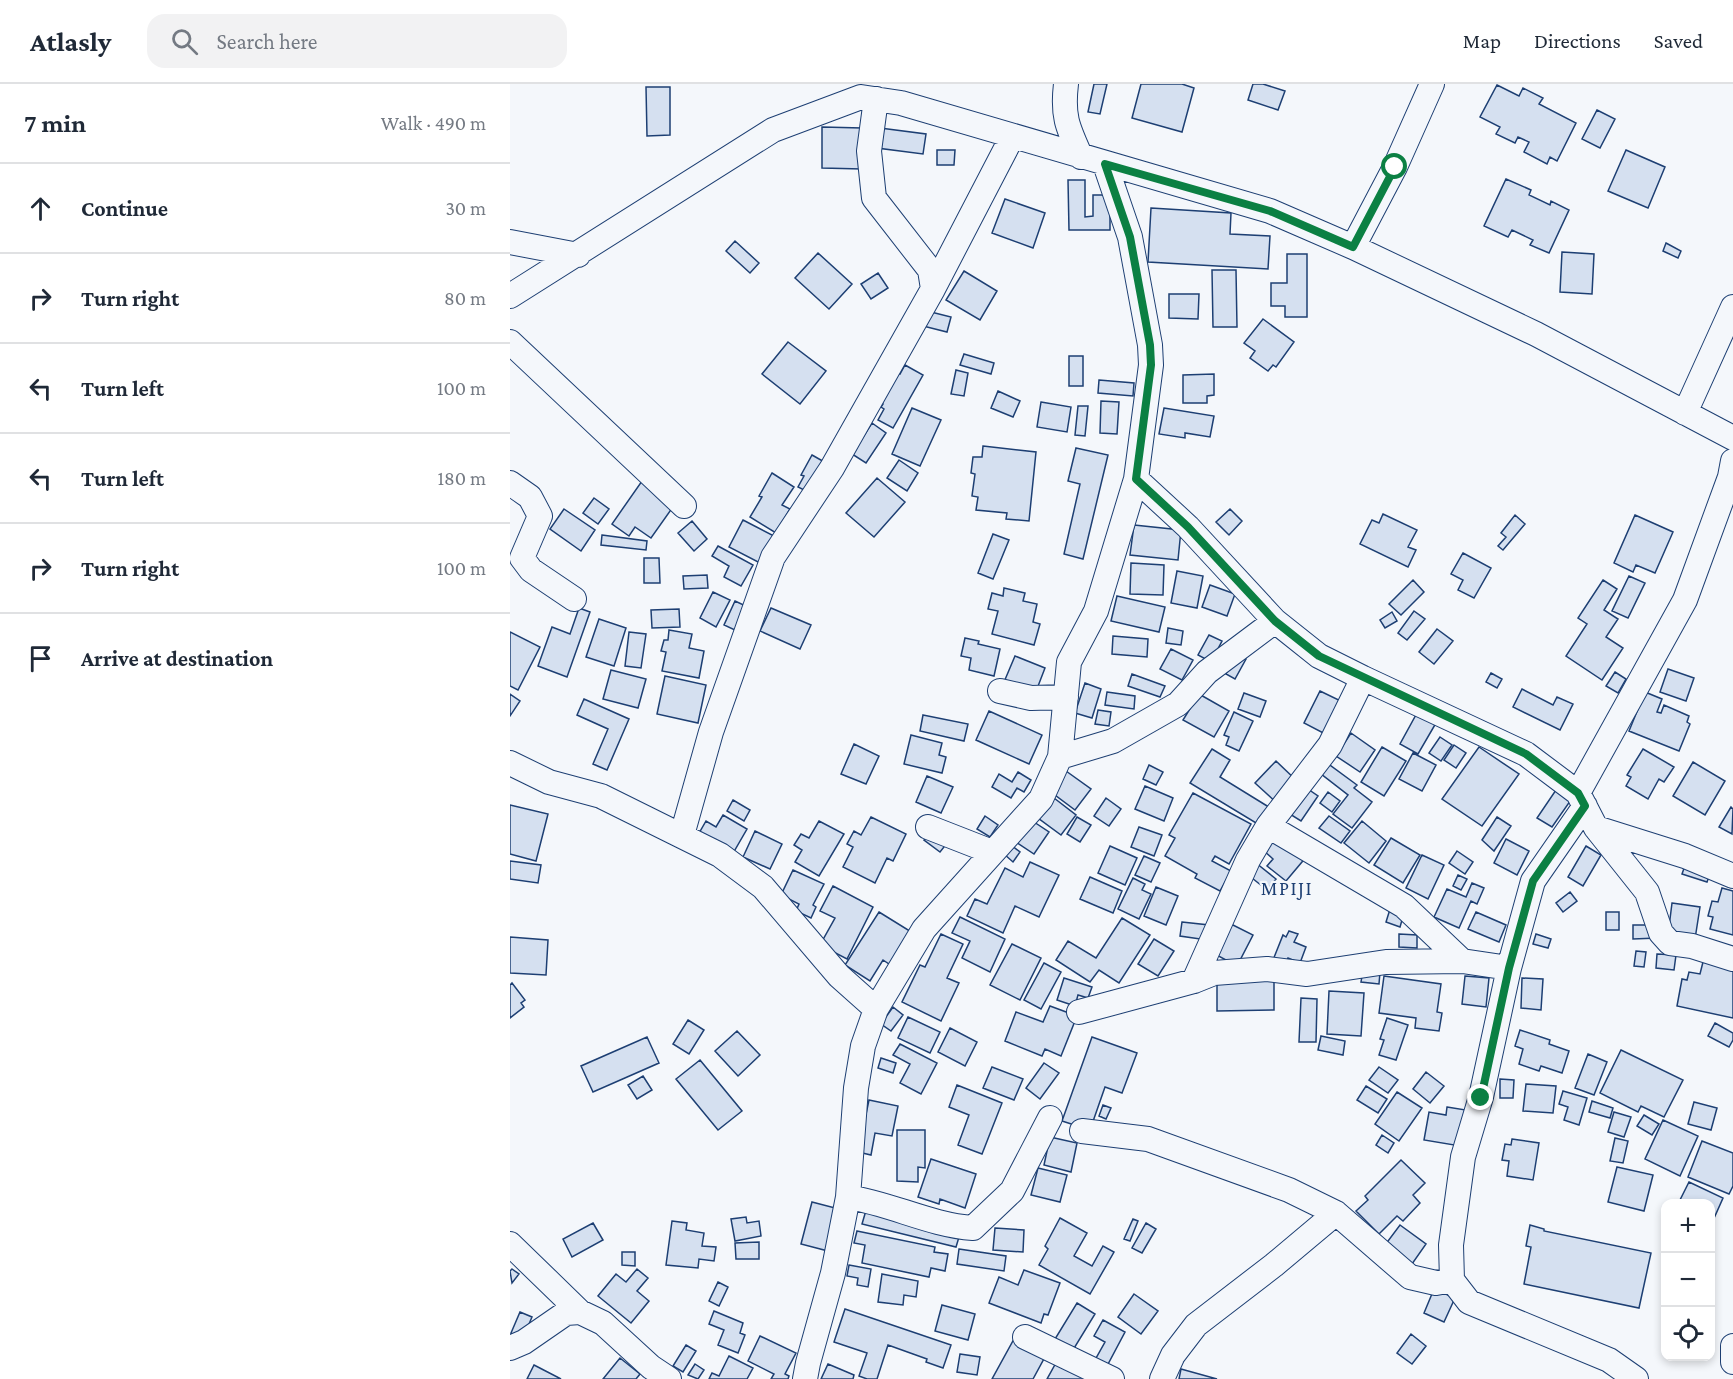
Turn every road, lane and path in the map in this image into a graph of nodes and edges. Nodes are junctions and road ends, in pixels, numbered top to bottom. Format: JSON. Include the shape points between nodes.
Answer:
{"nodes":[{"id":1,"x":1066,"y":84,"type":"edge"},
{"id":2,"x":1432,"y":84,"type":"edge"},
{"id":3,"x":868,"y":94,"type":"edge"},
{"id":4,"x":1012,"y":137,"type":"junction"},
{"id":5,"x":1081,"y":157,"type":"junction"},
{"id":6,"x":1105,"y":164,"type":"junction"},
{"id":7,"x":510,"y":242,"type":"edge"},
{"id":8,"x":1353,"y":247,"type":"junction"},
{"id":9,"x":578,"y":255,"type":"junction"},
{"id":10,"x":933,"y":289,"type":"junction"},
{"id":11,"x":510,"y":296,"type":"edge"},
{"id":12,"x":1733,"y":307,"type":"edge"},
{"id":13,"x":510,"y":342,"type":"edge"},
{"id":14,"x":1685,"y":413,"type":"junction"},
{"id":15,"x":1733,"y":438,"type":"edge"},
{"id":16,"x":1733,"y":461,"type":"edge"},
{"id":17,"x":1136,"y":479,"type":"junction"},
{"id":18,"x":510,"y":483,"type":"edge"},
{"id":19,"x":684,"y":506,"type":"dead end"},
{"id":20,"x":516,"y":560,"type":"edge"},
{"id":21,"x":574,"y":598,"type":"dead end"},
{"id":22,"x":1275,"y":621,"type":"junction"},
{"id":23,"x":1363,"y":678,"type":"junction"},
{"id":24,"x":1000,"y":691,"type":"dead end"},
{"id":25,"x":1066,"y":697,"type":"junction"},
{"id":26,"x":1060,"y":757,"type":"junction"},
{"id":27,"x":510,"y":763,"type":"edge"},
{"id":28,"x":1582,"y":800,"type":"junction"},
{"id":29,"x":1268,"y":826,"type":"junction"},
{"id":30,"x":928,"y":827,"type":"dead end"},
{"id":31,"x":1596,"y":828,"type":"junction"},
{"id":32,"x":682,"y":835,"type":"junction"},
{"id":33,"x":993,"y":852,"type":"junction"},
{"id":34,"x":1733,"y":876,"type":"edge"},
{"id":35,"x":1733,"y":959,"type":"edge"},
{"id":36,"x":1462,"y":961,"type":"junction"},
{"id":37,"x":1509,"y":968,"type":"junction"},
{"id":38,"x":1194,"y":981,"type":"junction"},
{"id":39,"x":876,"y":1009,"type":"junction"},
{"id":40,"x":1079,"y":1012,"type":"dead end"},
{"id":41,"x":1050,"y":1118,"type":"dead end"},
{"id":42,"x":1082,"y":1131,"type":"dead end"},
{"id":43,"x":848,"y":1197,"type":"junction"},
{"id":44,"x":1336,"y":1214,"type":"junction"},
{"id":45,"x":510,"y":1244,"type":"edge"},
{"id":46,"x":1452,"y":1280,"type":"junction"},
{"id":47,"x":580,"y":1312,"type":"junction"},
{"id":48,"x":1026,"y":1337,"type":"dead end"},
{"id":49,"x":1733,"y":1346,"type":"edge"},
{"id":50,"x":510,"y":1348,"type":"edge"},
{"id":51,"x":1733,"y":1362,"type":"edge"},
{"id":52,"x":669,"y":1379,"type":"edge"},
{"id":53,"x":805,"y":1379,"type":"edge"},
{"id":54,"x":1112,"y":1379,"type":"edge"},
{"id":55,"x":1162,"y":1379,"type":"edge"},
{"id":56,"x":1636,"y":1379,"type":"edge"}],
"edges":[{"from":1,"to":5,"type":"street","via":[[1065,121]]},
{"from":2,"to":8,"type":"street"},
{"from":3,"to":4,"type":"street"},
{"from":3,"to":9,"type":"street","via":[[773,130]]},
{"from":3,"to":10,"type":"street","via":[[874,198],[930,270]]},
{"from":4,"to":5,"type":"street"},
{"from":4,"to":10,"type":"street"},
{"from":5,"to":6,"type":"street"},
{"from":6,"to":8,"type":"street","via":[[1270,211]]},
{"from":6,"to":17,"type":"street","via":[[1130,237],[1150,345],[1151,365]]},
{"from":7,"to":9,"type":"street"},
{"from":8,"to":14,"type":"street","via":[[1536,334]]},
{"from":9,"to":11,"type":"street"},
{"from":10,"to":32,"type":"street","via":[[832,468],[773,557],[711,732]]},
{"from":12,"to":14,"type":"street"},
{"from":13,"to":19,"type":"street"},
{"from":14,"to":15,"type":"street"},
{"from":16,"to":28,"type":"street","via":[[1684,600]]},
{"from":17,"to":22,"type":"street","via":[[1188,527]]},
{"from":17,"to":25,"type":"street","via":[[1096,611],[1069,662]]},
{"from":18,"to":20,"type":"street","via":[[530,496],[540,516]]},
{"from":20,"to":21,"type":"street"},
{"from":22,"to":23,"type":"street","via":[[1319,656]]},
{"from":22,"to":26,"type":"street","via":[[1208,672],[1178,704],[1113,741]]},
{"from":23,"to":28,"type":"street","via":[[1526,754]]},
{"from":23,"to":29,"type":"street","via":[[1330,746]]},
{"from":24,"to":25,"type":"street","via":[[1031,698]]},
{"from":25,"to":26,"type":"street"},
{"from":26,"to":33,"type":"street","via":[[1041,799]]},
{"from":27,"to":32,"type":"street","via":[[549,782],[601,796]]},
{"from":28,"to":31,"type":"street"},
{"from":28,"to":37,"type":"street","via":[[1533,881]]},
{"from":29,"to":36,"type":"street","via":[[1404,906]]},
{"from":29,"to":38,"type":"street","via":[[1248,860]]},
{"from":30,"to":33,"type":"street"},
{"from":31,"to":34,"type":"street","via":[[1685,856]]},
{"from":31,"to":35,"type":"street","via":[[1647,892],[1661,933],[1670,943]]},
{"from":32,"to":39,"type":"street","via":[[720,855],[763,887],[839,976]]},
{"from":33,"to":39,"type":"street","via":[[924,929]]},
{"from":36,"to":37,"type":"street"},
{"from":36,"to":38,"type":"street","via":[[1386,962],[1306,974],[1267,969],[1214,973]]},
{"from":37,"to":46,"type":"street","via":[[1481,1098],[1463,1157],[1451,1245]]},
{"from":38,"to":40,"type":"street"},
{"from":39,"to":43,"type":"street","via":[[863,1046],[856,1088]]},
{"from":41,"to":43,"type":"street","via":[[1012,1191],[973,1228],[951,1227],[874,1201]]},
{"from":42,"to":44,"type":"street","via":[[1148,1139],[1289,1190]]},
{"from":43,"to":53,"type":"street","via":[[833,1274]]},
{"from":44,"to":46,"type":"street","via":[[1410,1277],[1436,1283]]},
{"from":44,"to":55,"type":"street","via":[[1196,1325],[1173,1355]]},
{"from":45,"to":47,"type":"street"},
{"from":46,"to":56,"type":"street","via":[[1469,1302],[1610,1360]]},
{"from":47,"to":50,"type":"street","via":[[566,1313]]},
{"from":47,"to":52,"type":"street","via":[[603,1323]]},
{"from":48,"to":54,"type":"street"},
{"from":49,"to":51,"type":"street"}]}
